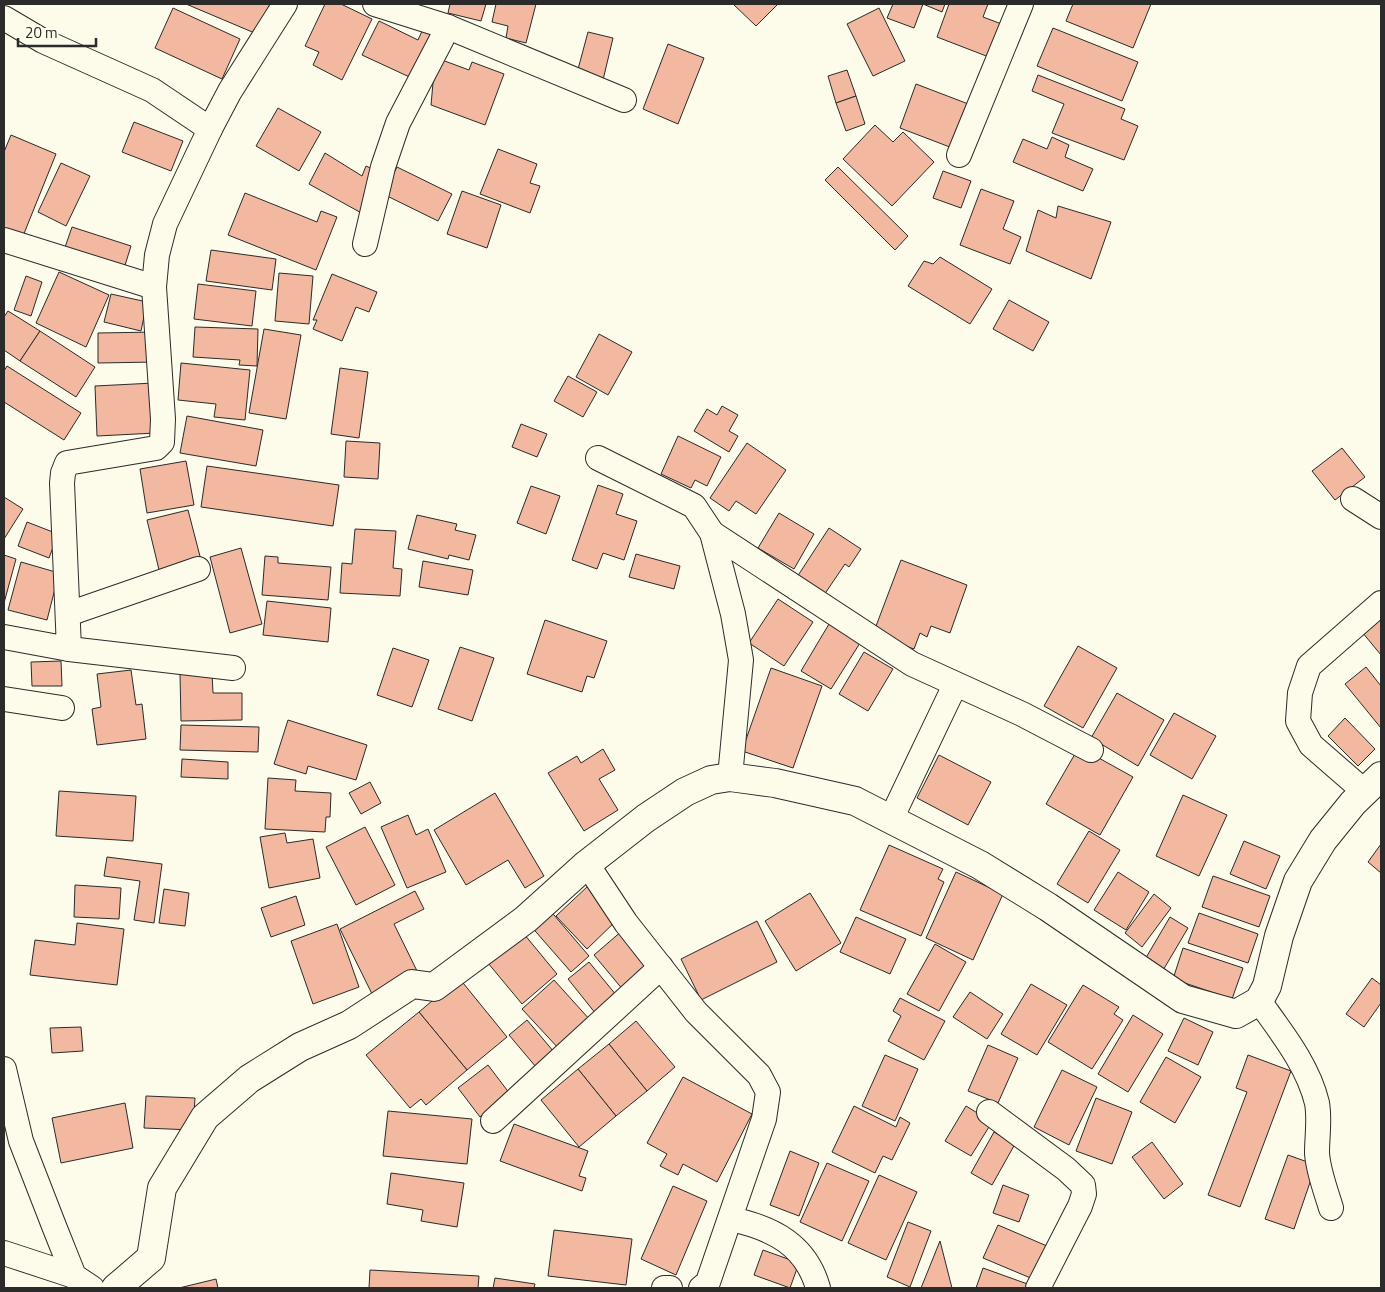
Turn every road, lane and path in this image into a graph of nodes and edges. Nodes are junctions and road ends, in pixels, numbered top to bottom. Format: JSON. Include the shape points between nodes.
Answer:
{"nodes":[{"id":1,"x":285,"y":4,"type":"edge"},
{"id":2,"x":375,"y":4,"type":"edge"},
{"id":3,"x":1021,"y":4,"type":"edge"},
{"id":4,"x":4,"y":18,"type":"edge"},
{"id":5,"x":448,"y":27,"type":"junction"},
{"id":6,"x":624,"y":100,"type":"dead end"},
{"id":7,"x":210,"y":129,"type":"junction"},
{"id":8,"x":959,"y":155,"type":"dead end"},
{"id":9,"x":4,"y":240,"type":"edge"},
{"id":10,"x":365,"y":244,"type":"dead end"},
{"id":11,"x":154,"y":287,"type":"junction"},
{"id":12,"x":598,"y":458,"type":"dead end"},
{"id":13,"x":1354,"y":500,"type":"dead end"},
{"id":14,"x":1381,"y":517,"type":"edge"},
{"id":15,"x":712,"y":533,"type":"junction"},
{"id":16,"x":198,"y":569,"type":"dead end"},
{"id":17,"x":1381,"y":604,"type":"edge"},
{"id":18,"x":68,"y":614,"type":"junction"},
{"id":19,"x":4,"y":637,"type":"edge"},
{"id":20,"x":69,"y":649,"type":"junction"},
{"id":21,"x":233,"y":668,"type":"dead end"},
{"id":22,"x":956,"y":685,"type":"junction"},
{"id":23,"x":4,"y":699,"type":"edge"},
{"id":24,"x":62,"y":708,"type":"dead end"},
{"id":25,"x":1091,"y":750,"type":"dead end"},
{"id":26,"x":730,"y":777,"type":"junction"},
{"id":27,"x":1373,"y":784,"type":"edge"},
{"id":28,"x":891,"y":819,"type":"junction"},
{"id":29,"x":587,"y":864,"type":"junction"},
{"id":30,"x":661,"y":967,"type":"junction"},
{"id":31,"x":1259,"y":1001,"type":"junction"},
{"id":32,"x":4,"y":1068,"type":"edge"},
{"id":33,"x":989,"y":1112,"type":"dead end"},
{"id":34,"x":493,"y":1121,"type":"dead end"},
{"id":35,"x":1331,"y":1208,"type":"dead end"},
{"id":36,"x":731,"y":1219,"type":"junction"},
{"id":37,"x":4,"y":1253,"type":"edge"},
{"id":38,"x":83,"y":1282,"type":"edge"},
{"id":39,"x":116,"y":1288,"type":"edge"},
{"id":40,"x":664,"y":1288,"type":"edge"},
{"id":41,"x":670,"y":1288,"type":"edge"},
{"id":42,"x":701,"y":1288,"type":"edge"},
{"id":43,"x":818,"y":1288,"type":"edge"},
{"id":44,"x":1038,"y":1288,"type":"edge"}],
"edges":[{"from":1,"to":7,"type":"street"},
{"from":2,"to":5,"type":"street"},
{"from":3,"to":8,"type":"street"},
{"from":4,"to":7,"type":"street","via":[[43,41],[152,90]]},
{"from":5,"to":6,"type":"street"},
{"from":5,"to":10,"type":"street","via":[[398,123],[383,167]]},
{"from":7,"to":11,"type":"street","via":[[165,224],[157,255]]},
{"from":9,"to":11,"type":"street"},
{"from":11,"to":18,"type":"street","via":[[163,440],[156,448],[68,463],[62,483]]},
{"from":12,"to":15,"type":"street","via":[[694,506]]},
{"from":13,"to":14,"type":"street"},
{"from":15,"to":22,"type":"street","via":[[912,664]]},
{"from":15,"to":26,"type":"street","via":[[741,660]]},
{"from":16,"to":18,"type":"street"},
{"from":17,"to":27,"type":"street","via":[[1309,666],[1300,693],[1298,721],[1311,745]]},
{"from":18,"to":20,"type":"street"},
{"from":19,"to":20,"type":"street"},
{"from":20,"to":21,"type":"street"},
{"from":22,"to":25,"type":"street","via":[[1022,714]]},
{"from":22,"to":28,"type":"street"},
{"from":23,"to":24,"type":"street"},
{"from":26,"to":28,"type":"street","via":[[775,783],[854,801]]},
{"from":26,"to":29,"type":"street","via":[[711,780],[685,792]]},
{"from":27,"to":31,"type":"street","via":[[1323,840],[1298,881],[1279,936],[1267,986]]},
{"from":28,"to":31,"type":"street","via":[[980,864],[1183,999],[1236,1014]]},
{"from":29,"to":30,"type":"street","via":[[626,923]]},
{"from":29,"to":39,"type":"street","via":[[526,918],[434,987],[412,984],[349,1024],[300,1047],[249,1079],[205,1117],[162,1188],[151,1258]]},
{"from":30,"to":34,"type":"street"},
{"from":30,"to":36,"type":"street","via":[[696,1012],[759,1075],[768,1092],[764,1119]]},
{"from":31,"to":35,"type":"street","via":[[1292,1048],[1317,1103],[1317,1154]]},
{"from":32,"to":38,"type":"street","via":[[21,1141]]},
{"from":33,"to":44,"type":"street","via":[[1066,1169],[1083,1186],[1080,1206]]},
{"from":36,"to":42,"type":"street","via":[[708,1282]]},
{"from":36,"to":43,"type":"street","via":[[778,1234],[794,1246],[806,1260]]},
{"from":37,"to":38,"type":"street"},
{"from":40,"to":41,"type":"street"}]}
